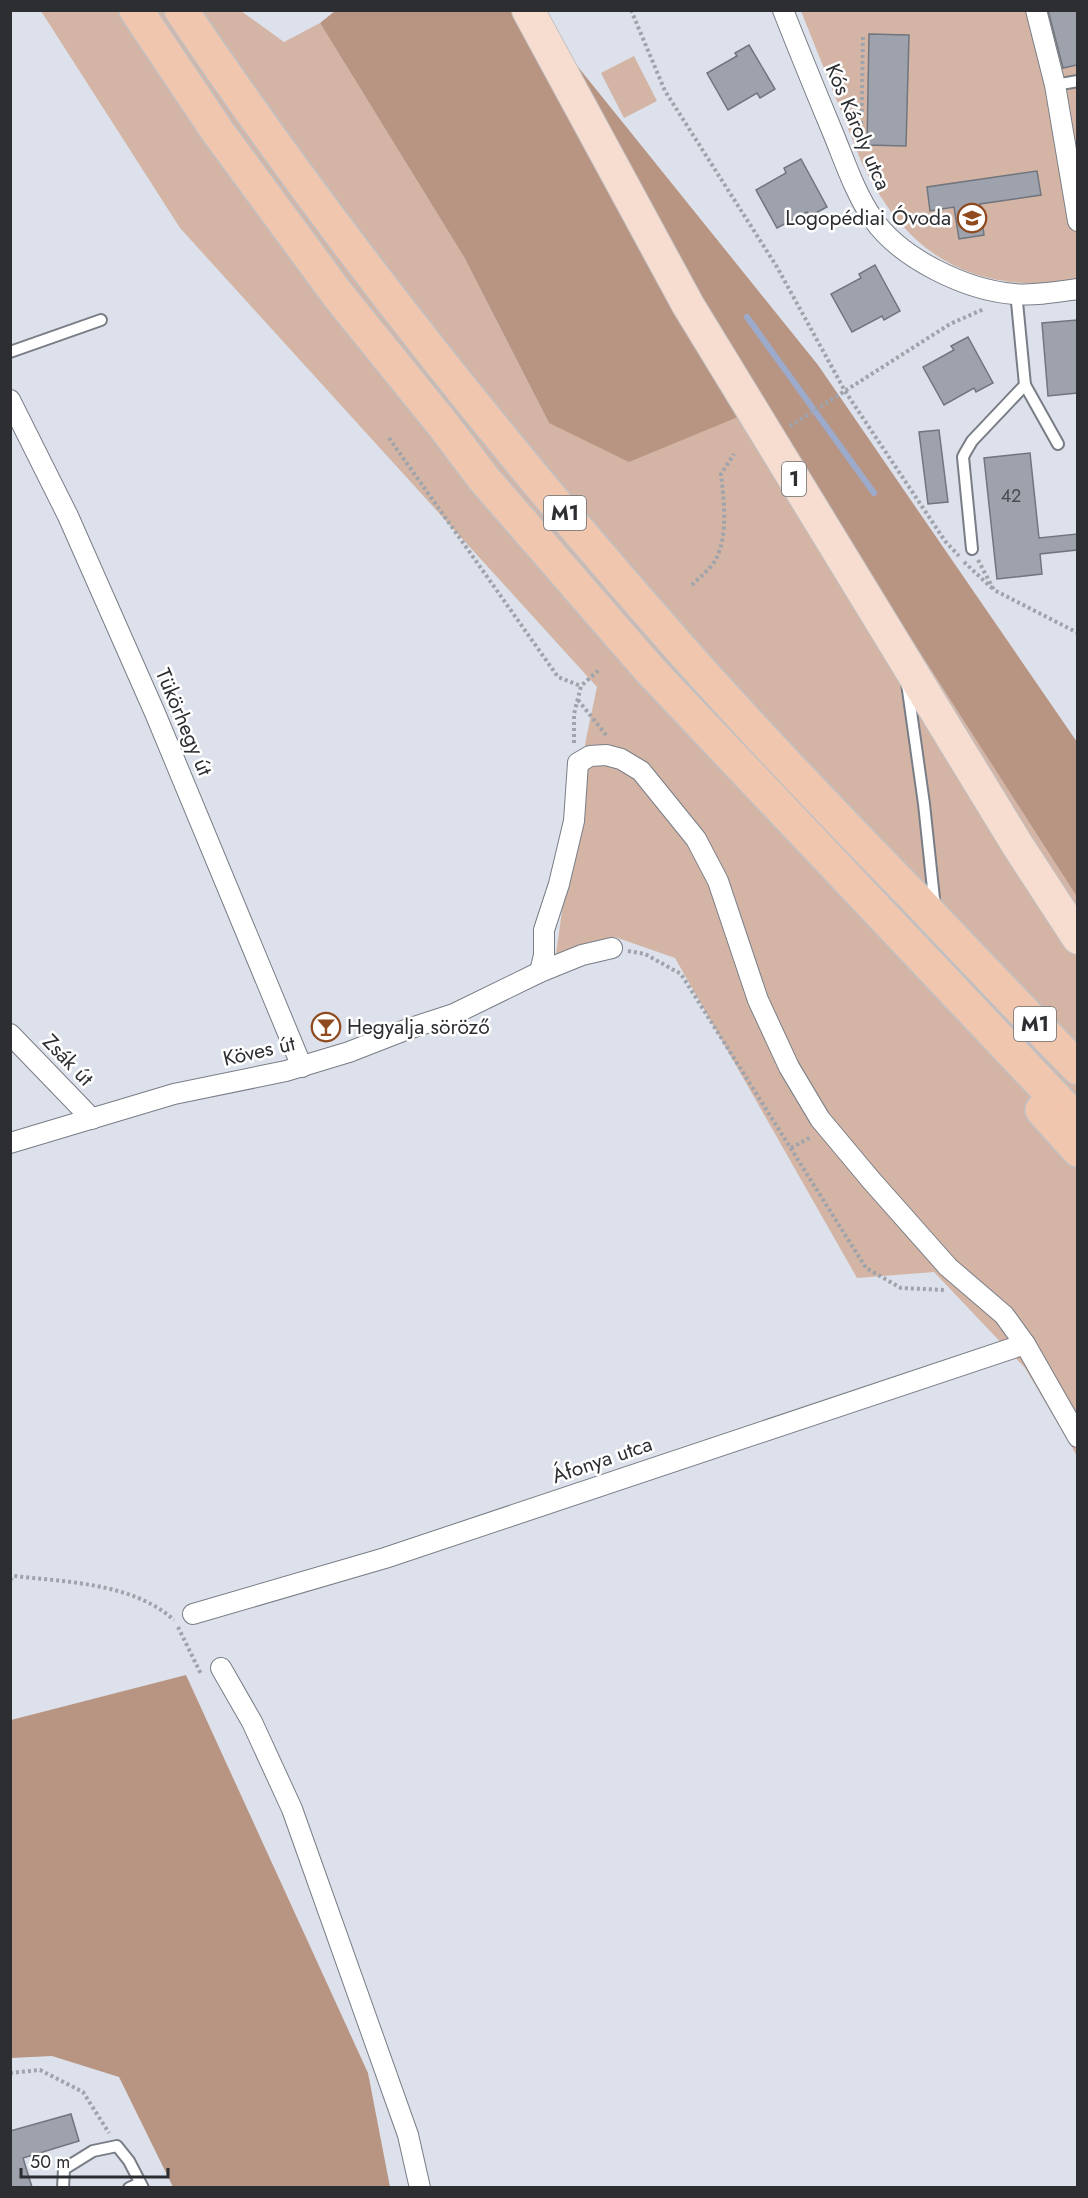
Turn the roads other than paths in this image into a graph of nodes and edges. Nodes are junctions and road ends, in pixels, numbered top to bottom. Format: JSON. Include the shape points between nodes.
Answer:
{"nodes":[{"id":1,"x":136,"y":10,"type":"edge"},
{"id":2,"x":181,"y":10,"type":"edge"},
{"id":3,"x":528,"y":10,"type":"edge"},
{"id":4,"x":783,"y":10,"type":"edge"},
{"id":5,"x":1036,"y":10,"type":"edge"},
{"id":6,"x":1077,"y":81,"type":"edge"},
{"id":7,"x":1055,"y":85,"type":"junction"},
{"id":8,"x":1077,"y":221,"type":"edge"},
{"id":9,"x":1077,"y":290,"type":"edge"},
{"id":10,"x":1017,"y":302,"type":"road end"},
{"id":11,"x":101,"y":320,"type":"dead end"},
{"id":12,"x":10,"y":352,"type":"edge"},
{"id":13,"x":1025,"y":385,"type":"junction"},
{"id":14,"x":10,"y":400,"type":"edge"},
{"id":15,"x":1058,"y":444,"type":"dead end"},
{"id":16,"x":972,"y":549,"type":"road end"},
{"id":17,"x":903,"y":656,"type":"junction"},
{"id":18,"x":937,"y":921,"type":"junction"},
{"id":19,"x":1077,"y":938,"type":"edge"},
{"id":20,"x":612,"y":948,"type":"road end"},
{"id":21,"x":540,"y":972,"type":"junction"},
{"id":22,"x":10,"y":1034,"type":"edge"},
{"id":23,"x":998,"y":1040,"type":"junction"},
{"id":24,"x":302,"y":1067,"type":"junction"},
{"id":25,"x":1077,"y":1068,"type":"edge"},
{"id":26,"x":92,"y":1119,"type":"junction"},
{"id":27,"x":1077,"y":1122,"type":"edge"},
{"id":28,"x":10,"y":1143,"type":"edge"},
{"id":29,"x":1077,"y":1150,"type":"edge"},
{"id":30,"x":1025,"y":1344,"type":"junction"},
{"id":31,"x":1077,"y":1437,"type":"edge"},
{"id":32,"x":193,"y":1614,"type":"dead end"},
{"id":33,"x":221,"y":1668,"type":"dead end"},
{"id":34,"x":142,"y":2185,"type":"edge"},
{"id":35,"x":63,"y":2187,"type":"edge"},
{"id":36,"x":129,"y":2187,"type":"edge"},
{"id":37,"x":420,"y":2187,"type":"edge"}],
"edges":[{"from":1,"to":23,"type":"highway","number":"M1","via":[[218,132],[338,295],[484,479],[649,669]]},
{"from":2,"to":18,"type":"highway","number":"M1","via":[[357,258],[476,409],[680,648]]},
{"from":3,"to":17,"type":"main road","number":"1","via":[[688,305]]},
{"from":4,"to":9,"type":"street","name":"Kós Károly utca","via":[[856,189],[873,219],[893,242],[948,275],[979,286],[1014,294]]},
{"from":5,"to":7,"type":"street"},
{"from":6,"to":7,"type":"lane"},
{"from":7,"to":8,"type":"street"},
{"from":10,"to":13,"type":"lane"},
{"from":11,"to":12,"type":"lane"},
{"from":13,"to":15,"type":"lane"},
{"from":13,"to":16,"type":"lane","via":[[964,453]]},
{"from":14,"to":24,"type":"street","name":"Tükörhegy út","via":[[68,516],[155,713]]},
{"from":17,"to":18,"type":"lane"},
{"from":17,"to":19,"type":"main road","number":"1"},
{"from":18,"to":25,"type":"highway","number":"M1"},
{"from":20,"to":21,"type":"street","name":"Köves út"},
{"from":21,"to":24,"type":"street","name":"Köves út","via":[[454,1014]]},
{"from":21,"to":30,"type":"street","via":[[544,930],[574,821],[578,763],[590,756],[613,757],[641,771],[696,839],[718,881],[758,1000],[789,1067],[820,1119],[948,1267],[1004,1315]]},
{"from":22,"to":26,"type":"street","name":"Zsák út"},
{"from":23,"to":27,"type":"highway","number":"M1"},
{"from":23,"to":29,"type":"highway","via":[[1044,1111]]},
{"from":24,"to":26,"type":"street","name":"Köves út","via":[[174,1094]]},
{"from":26,"to":28,"type":"street","name":"Köves út"},
{"from":30,"to":31,"type":"street"},
{"from":30,"to":32,"type":"street","name":"Áfonya utca","via":[[396,1554]]},
{"from":33,"to":37,"type":"street","via":[[252,1722],[292,1809],[408,2135]]},
{"from":34,"to":35,"type":"lane","via":[[117,2146],[93,2151],[64,2169]]},
{"from":34,"to":36,"type":"lane"}]}
